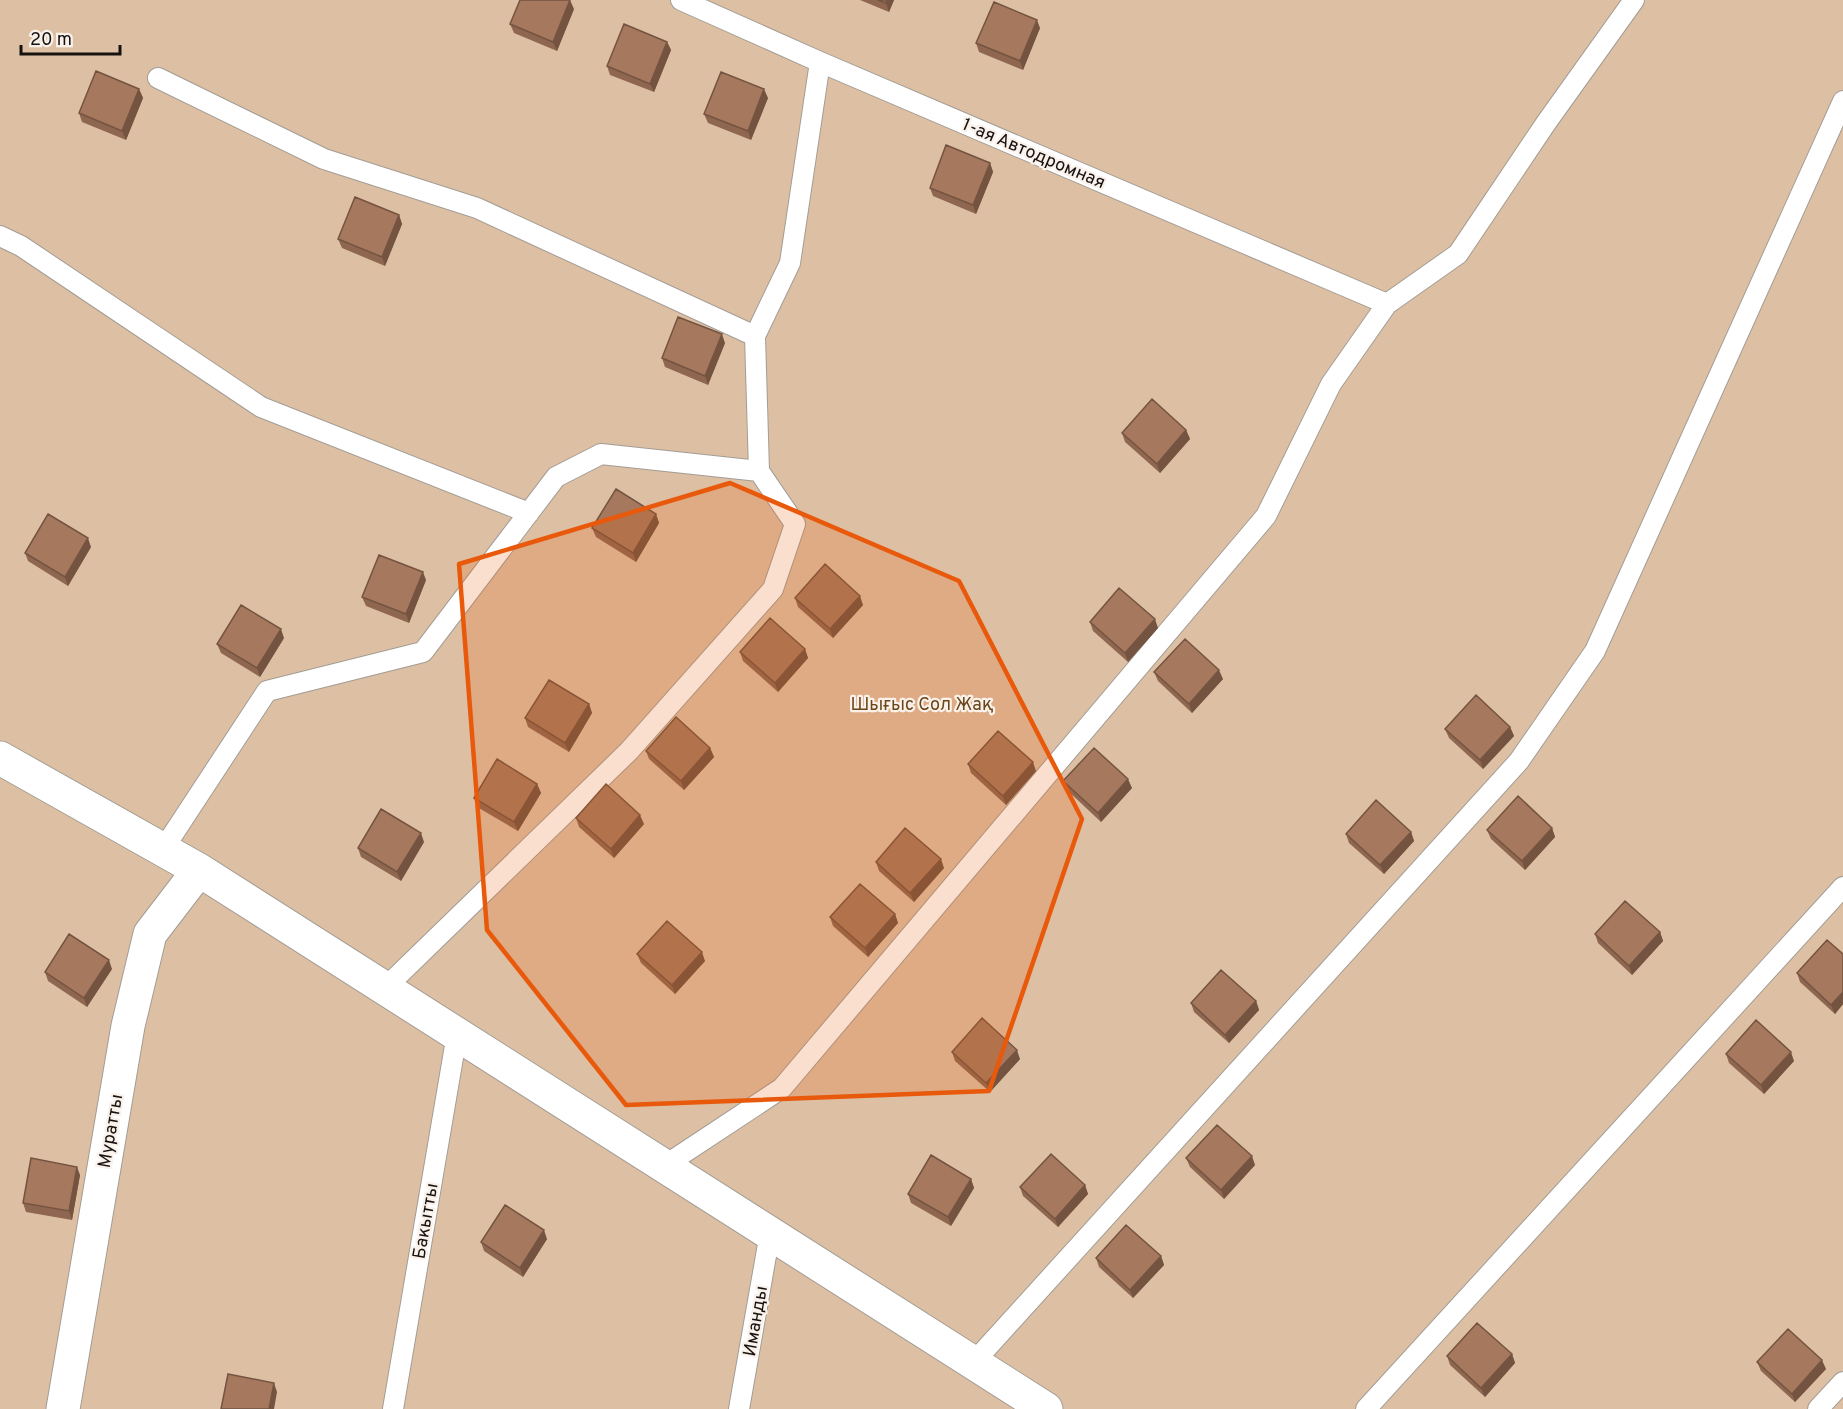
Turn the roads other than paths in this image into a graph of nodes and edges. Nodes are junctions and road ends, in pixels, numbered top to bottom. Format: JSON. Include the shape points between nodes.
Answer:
{"nodes":[{"id":1,"x":681,"y":0,"type":"edge"},
{"id":2,"x":1634,"y":0,"type":"edge"},
{"id":3,"x":820,"y":62,"type":"junction"},
{"id":4,"x":159,"y":78,"type":"dead end"},
{"id":5,"x":1843,"y":101,"type":"edge"},
{"id":6,"x":0,"y":236,"type":"edge"},
{"id":7,"x":1388,"y":304,"type":"junction"},
{"id":8,"x":755,"y":336,"type":"junction"},
{"id":9,"x":759,"y":471,"type":"junction"},
{"id":10,"x":529,"y":513,"type":"junction"},
{"id":11,"x":0,"y":758,"type":"edge"},
{"id":12,"x":164,"y":848,"type":"junction"},
{"id":13,"x":199,"y":870,"type":"junction"},
{"id":14,"x":1843,"y":887,"type":"edge"},
{"id":15,"x":385,"y":988,"type":"junction"},
{"id":16,"x":457,"y":1034,"type":"junction"},
{"id":17,"x":664,"y":1166,"type":"junction"},
{"id":18,"x":770,"y":1233,"type":"junction"},
{"id":19,"x":974,"y":1363,"type":"junction"},
{"id":20,"x":1843,"y":1382,"type":"edge"},
{"id":21,"x":1034,"y":1406,"type":"edge"},
{"id":22,"x":63,"y":1409,"type":"edge"},
{"id":23,"x":393,"y":1409,"type":"edge"},
{"id":24,"x":739,"y":1409,"type":"edge"},
{"id":25,"x":1366,"y":1409,"type":"edge"},
{"id":26,"x":1818,"y":1409,"type":"edge"}],
"edges":[{"from":1,"to":3,"type":"lane","name":"1-ая Автодромная"},
{"from":2,"to":7,"type":"lane","via":[[1458,254]]},
{"from":3,"to":7,"type":"lane","name":"1-ая Автодромная"},
{"from":3,"to":8,"type":"lane","via":[[790,263]]},
{"from":4,"to":8,"type":"lane","via":[[324,159],[477,208]]},
{"from":5,"to":19,"type":"lane","via":[[1595,651],[1519,761]]},
{"from":6,"to":10,"type":"lane","via":[[21,246],[261,407]]},
{"from":7,"to":17,"type":"lane","via":[[1331,384],[1266,516],[782,1088]]},
{"from":8,"to":9,"type":"lane"},
{"from":9,"to":10,"type":"lane","via":[[601,454],[556,477]]},
{"from":9,"to":15,"type":"lane","via":[[795,524],[773,589],[629,752]]},
{"from":10,"to":12,"type":"lane","via":[[423,652],[267,691]]},
{"from":11,"to":12,"type":"street"},
{"from":12,"to":13,"type":"street"},
{"from":13,"to":15,"type":"street"},
{"from":13,"to":22,"type":"street","name":"Муратты","via":[[150,934],[128,1026]]},
{"from":14,"to":25,"type":"lane"},
{"from":15,"to":16,"type":"street"},
{"from":16,"to":17,"type":"street"},
{"from":16,"to":23,"type":"lane","name":"Бакытты"},
{"from":17,"to":18,"type":"street"},
{"from":18,"to":19,"type":"street"},
{"from":18,"to":24,"type":"lane","name":"Иманды"},
{"from":19,"to":21,"type":"street"},
{"from":20,"to":26,"type":"lane"}]}
